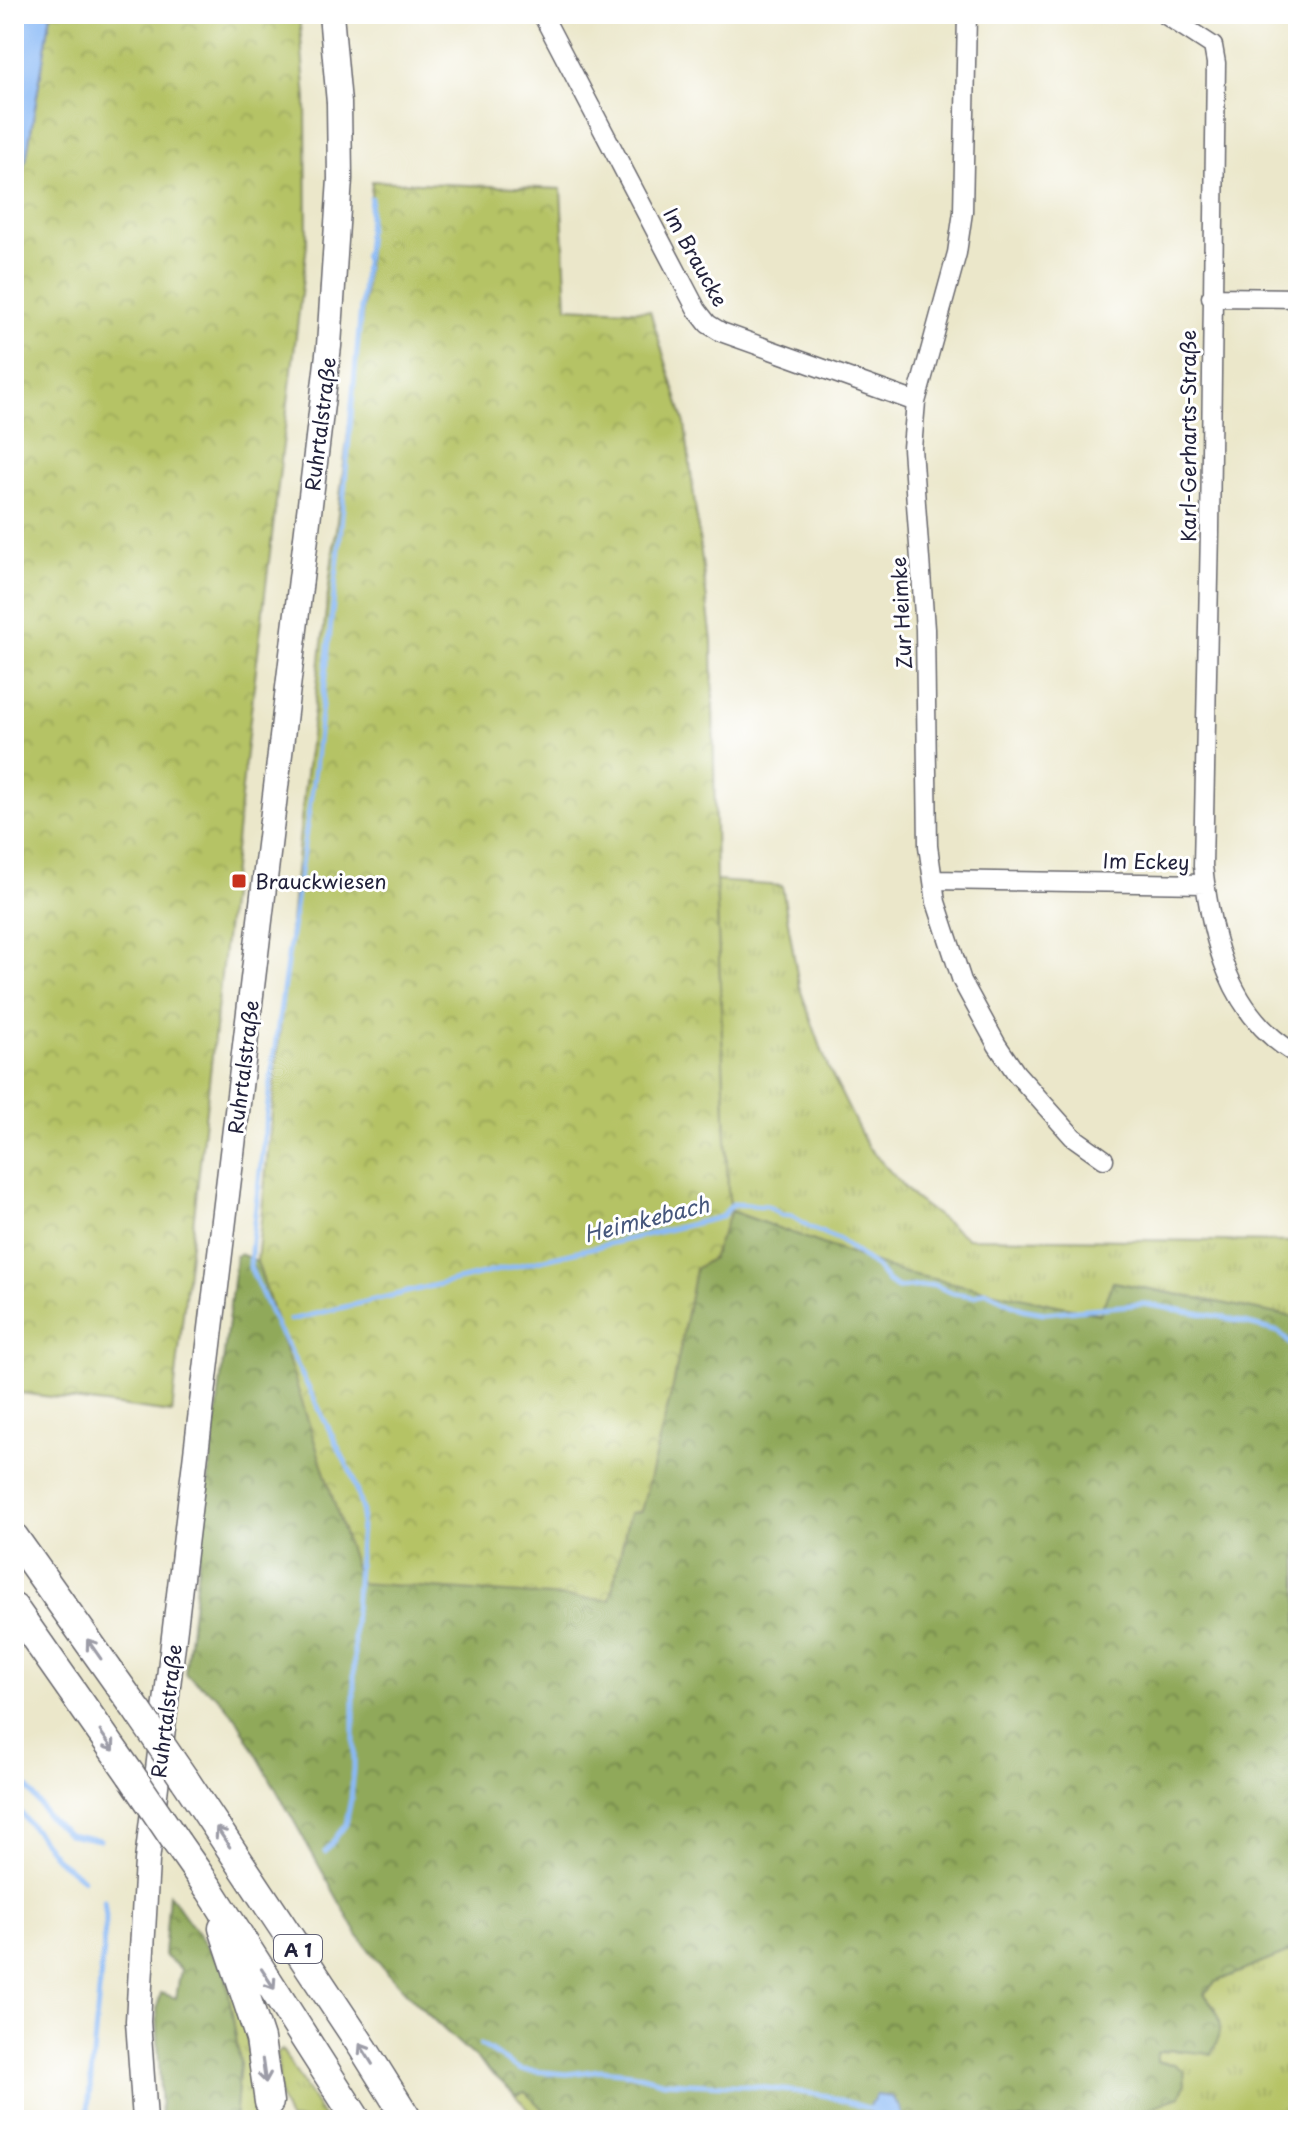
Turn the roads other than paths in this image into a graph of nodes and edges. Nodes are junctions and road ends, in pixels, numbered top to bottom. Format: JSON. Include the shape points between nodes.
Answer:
{"nodes":[{"id":1,"x":331,"y":14,"type":"edge"},
{"id":2,"x":542,"y":14,"type":"edge"},
{"id":3,"x":967,"y":14,"type":"edge"},
{"id":4,"x":1164,"y":14,"type":"edge"},
{"id":5,"x":1211,"y":297,"type":"junction"},
{"id":6,"x":1298,"y":298,"type":"edge"},
{"id":7,"x":916,"y":402,"type":"junction"},
{"id":8,"x":933,"y":880,"type":"junction"},
{"id":9,"x":1205,"y":884,"type":"junction"},
{"id":10,"x":1298,"y":1055,"type":"edge"},
{"id":11,"x":1104,"y":1159,"type":"dead end"},
{"id":12,"x":14,"y":1537,"type":"edge"},
{"id":13,"x":14,"y":1608,"type":"edge"},
{"id":14,"x":210,"y":1890,"type":"junction"},
{"id":15,"x":269,"y":2102,"type":"dead end"},
{"id":16,"x":145,"y":2120,"type":"edge"},
{"id":17,"x":357,"y":2120,"type":"edge"},
{"id":18,"x":408,"y":2120,"type":"edge"}],
"edges":[{"from":1,"to":16,"type":"main road","name":"Ruhrtalstraße","via":[[340,179],[329,346],[147,1861],[138,2021]]},
{"from":2,"to":7,"type":"street","name":"Im Braucke","via":[[708,324]]},
{"from":3,"to":7,"type":"street","name":"Zur Heimke","via":[[963,212],[957,253]]},
{"from":4,"to":5,"type":"street","name":"Karl-Gerharts-Straße","via":[[1213,46],[1215,53]]},
{"from":5,"to":6,"type":"street"},
{"from":5,"to":9,"type":"street","name":"Karl-Gerharts-Straße"},
{"from":7,"to":8,"type":"street","name":"Zur Heimke","via":[[912,448],[925,629]]},
{"from":8,"to":9,"type":"street","name":"Im Eckey"},
{"from":8,"to":11,"type":"street","name":"Zur Heimke","via":[[954,961],[997,1045],[1073,1137]]},
{"from":9,"to":10,"type":"street","name":"Im Eckey","via":[[1226,974],[1261,1025]]},
{"from":18,"to":12,"type":"highway","number":"A 1","one_way":true,"bridge":true,"via":[[185,1780]]},
{"from":13,"to":14,"type":"highway","number":"A 1","one_way":true,"bridge":true},
{"from":14,"to":15,"type":"highway","one_way":true,"via":[[260,2039]]},
{"from":14,"to":17,"type":"highway","number":"A 1","one_way":true}]}
